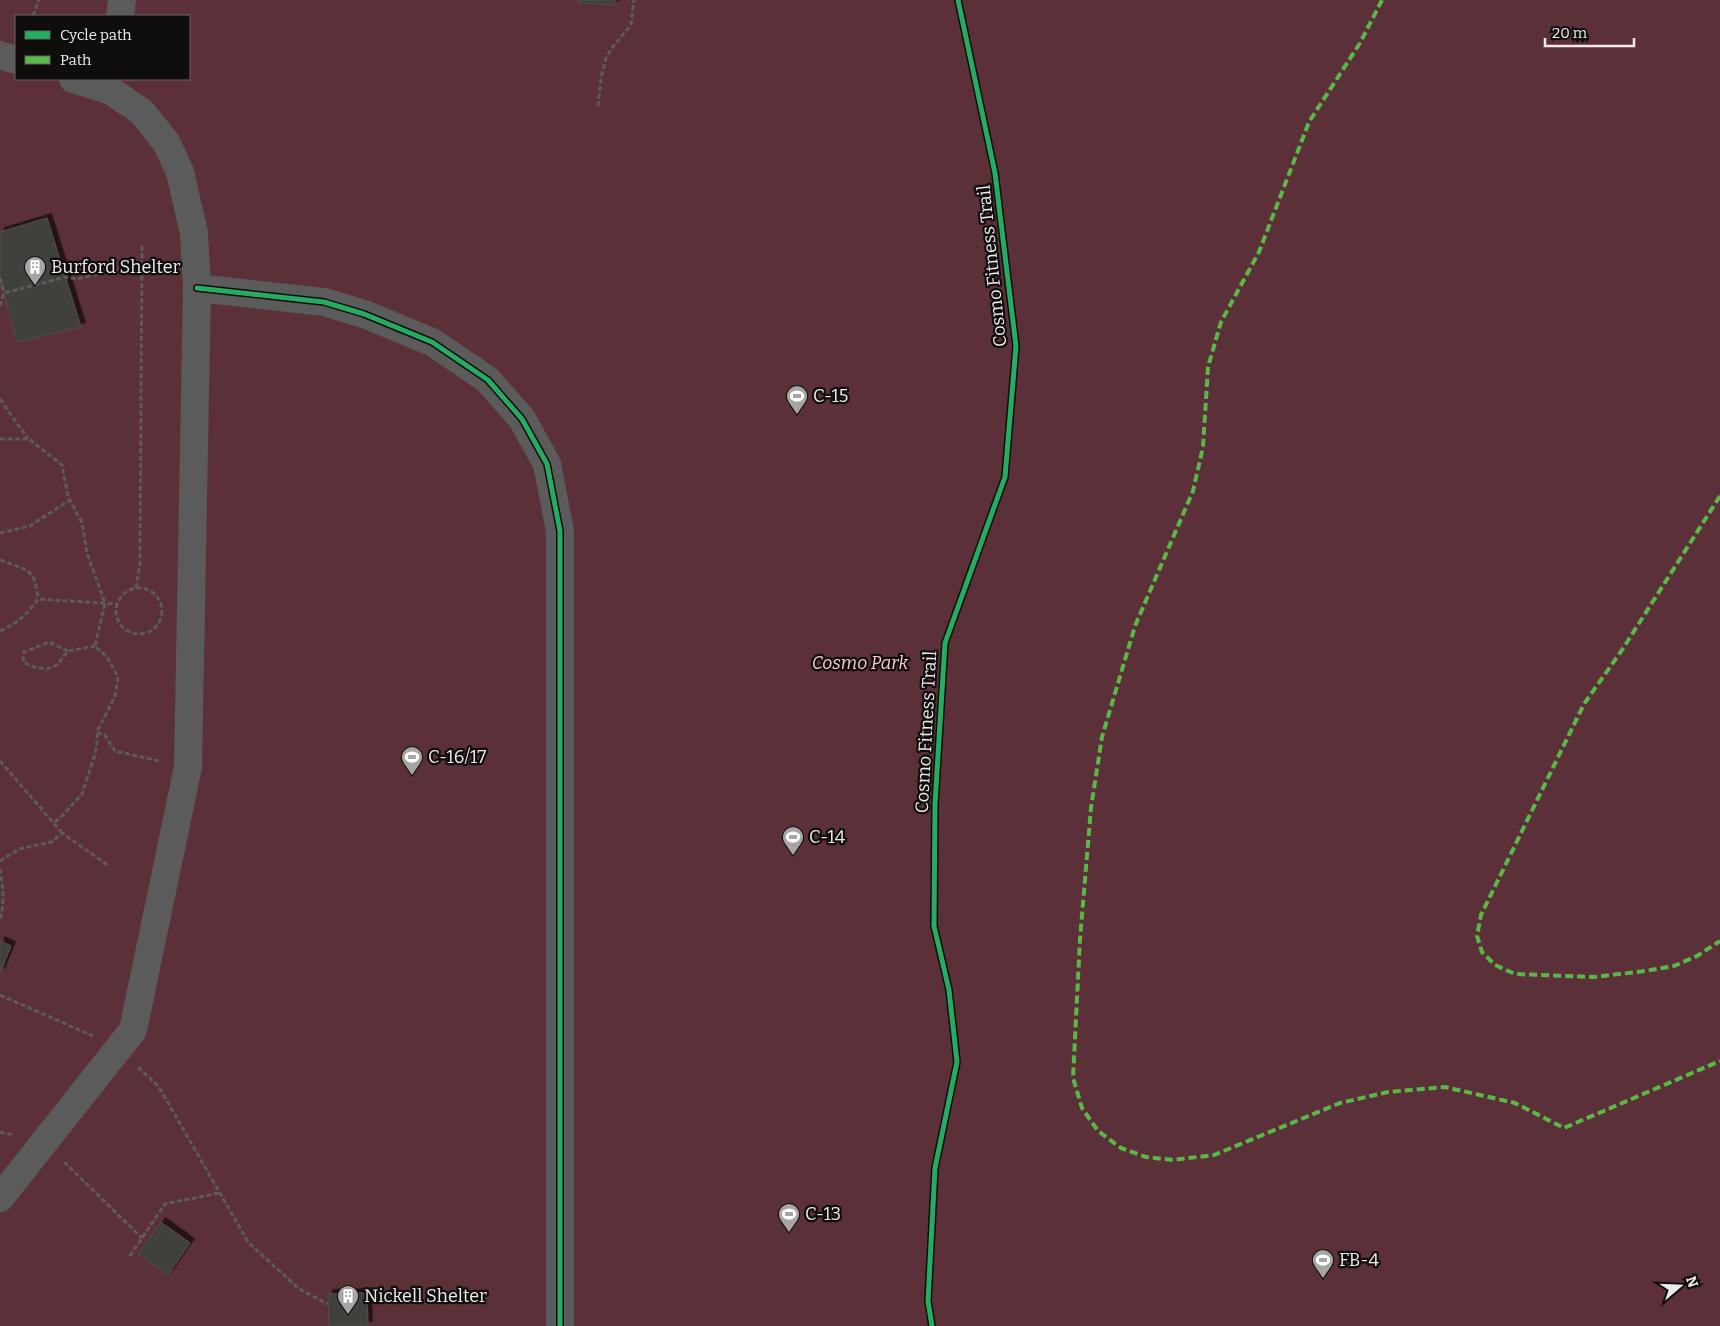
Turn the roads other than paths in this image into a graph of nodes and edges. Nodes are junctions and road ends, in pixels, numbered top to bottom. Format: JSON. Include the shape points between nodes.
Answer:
{"nodes":[{"id":1,"x":122,"y":0,"type":"edge"},
{"id":2,"x":120,"y":15,"type":"edge"},
{"id":3,"x":0,"y":55,"type":"edge"},
{"id":4,"x":15,"y":60,"type":"edge"},
{"id":5,"x":80,"y":80,"type":"edge"},
{"id":6,"x":112,"y":85,"type":"edge"},
{"id":7,"x":197,"y":278,"type":"junction"},
{"id":8,"x":0,"y":1198,"type":"edge"},
{"id":9,"x":560,"y":1326,"type":"edge"}],
"edges":[{"from":1,"to":2,"type":"street"},
{"from":3,"to":4,"type":"street"},
{"from":5,"to":6,"type":"street"},
{"from":6,"to":7,"type":"street","via":[[142,112],[166,142],[180,172],[194,233]]},
{"from":7,"to":8,"type":"street","via":[[188,767],[133,1030]]},
{"from":7,"to":9,"type":"street","via":[[324,302],[364,314],[432,342],[488,380],[522,419],[547,464],[560,532]]}]}
